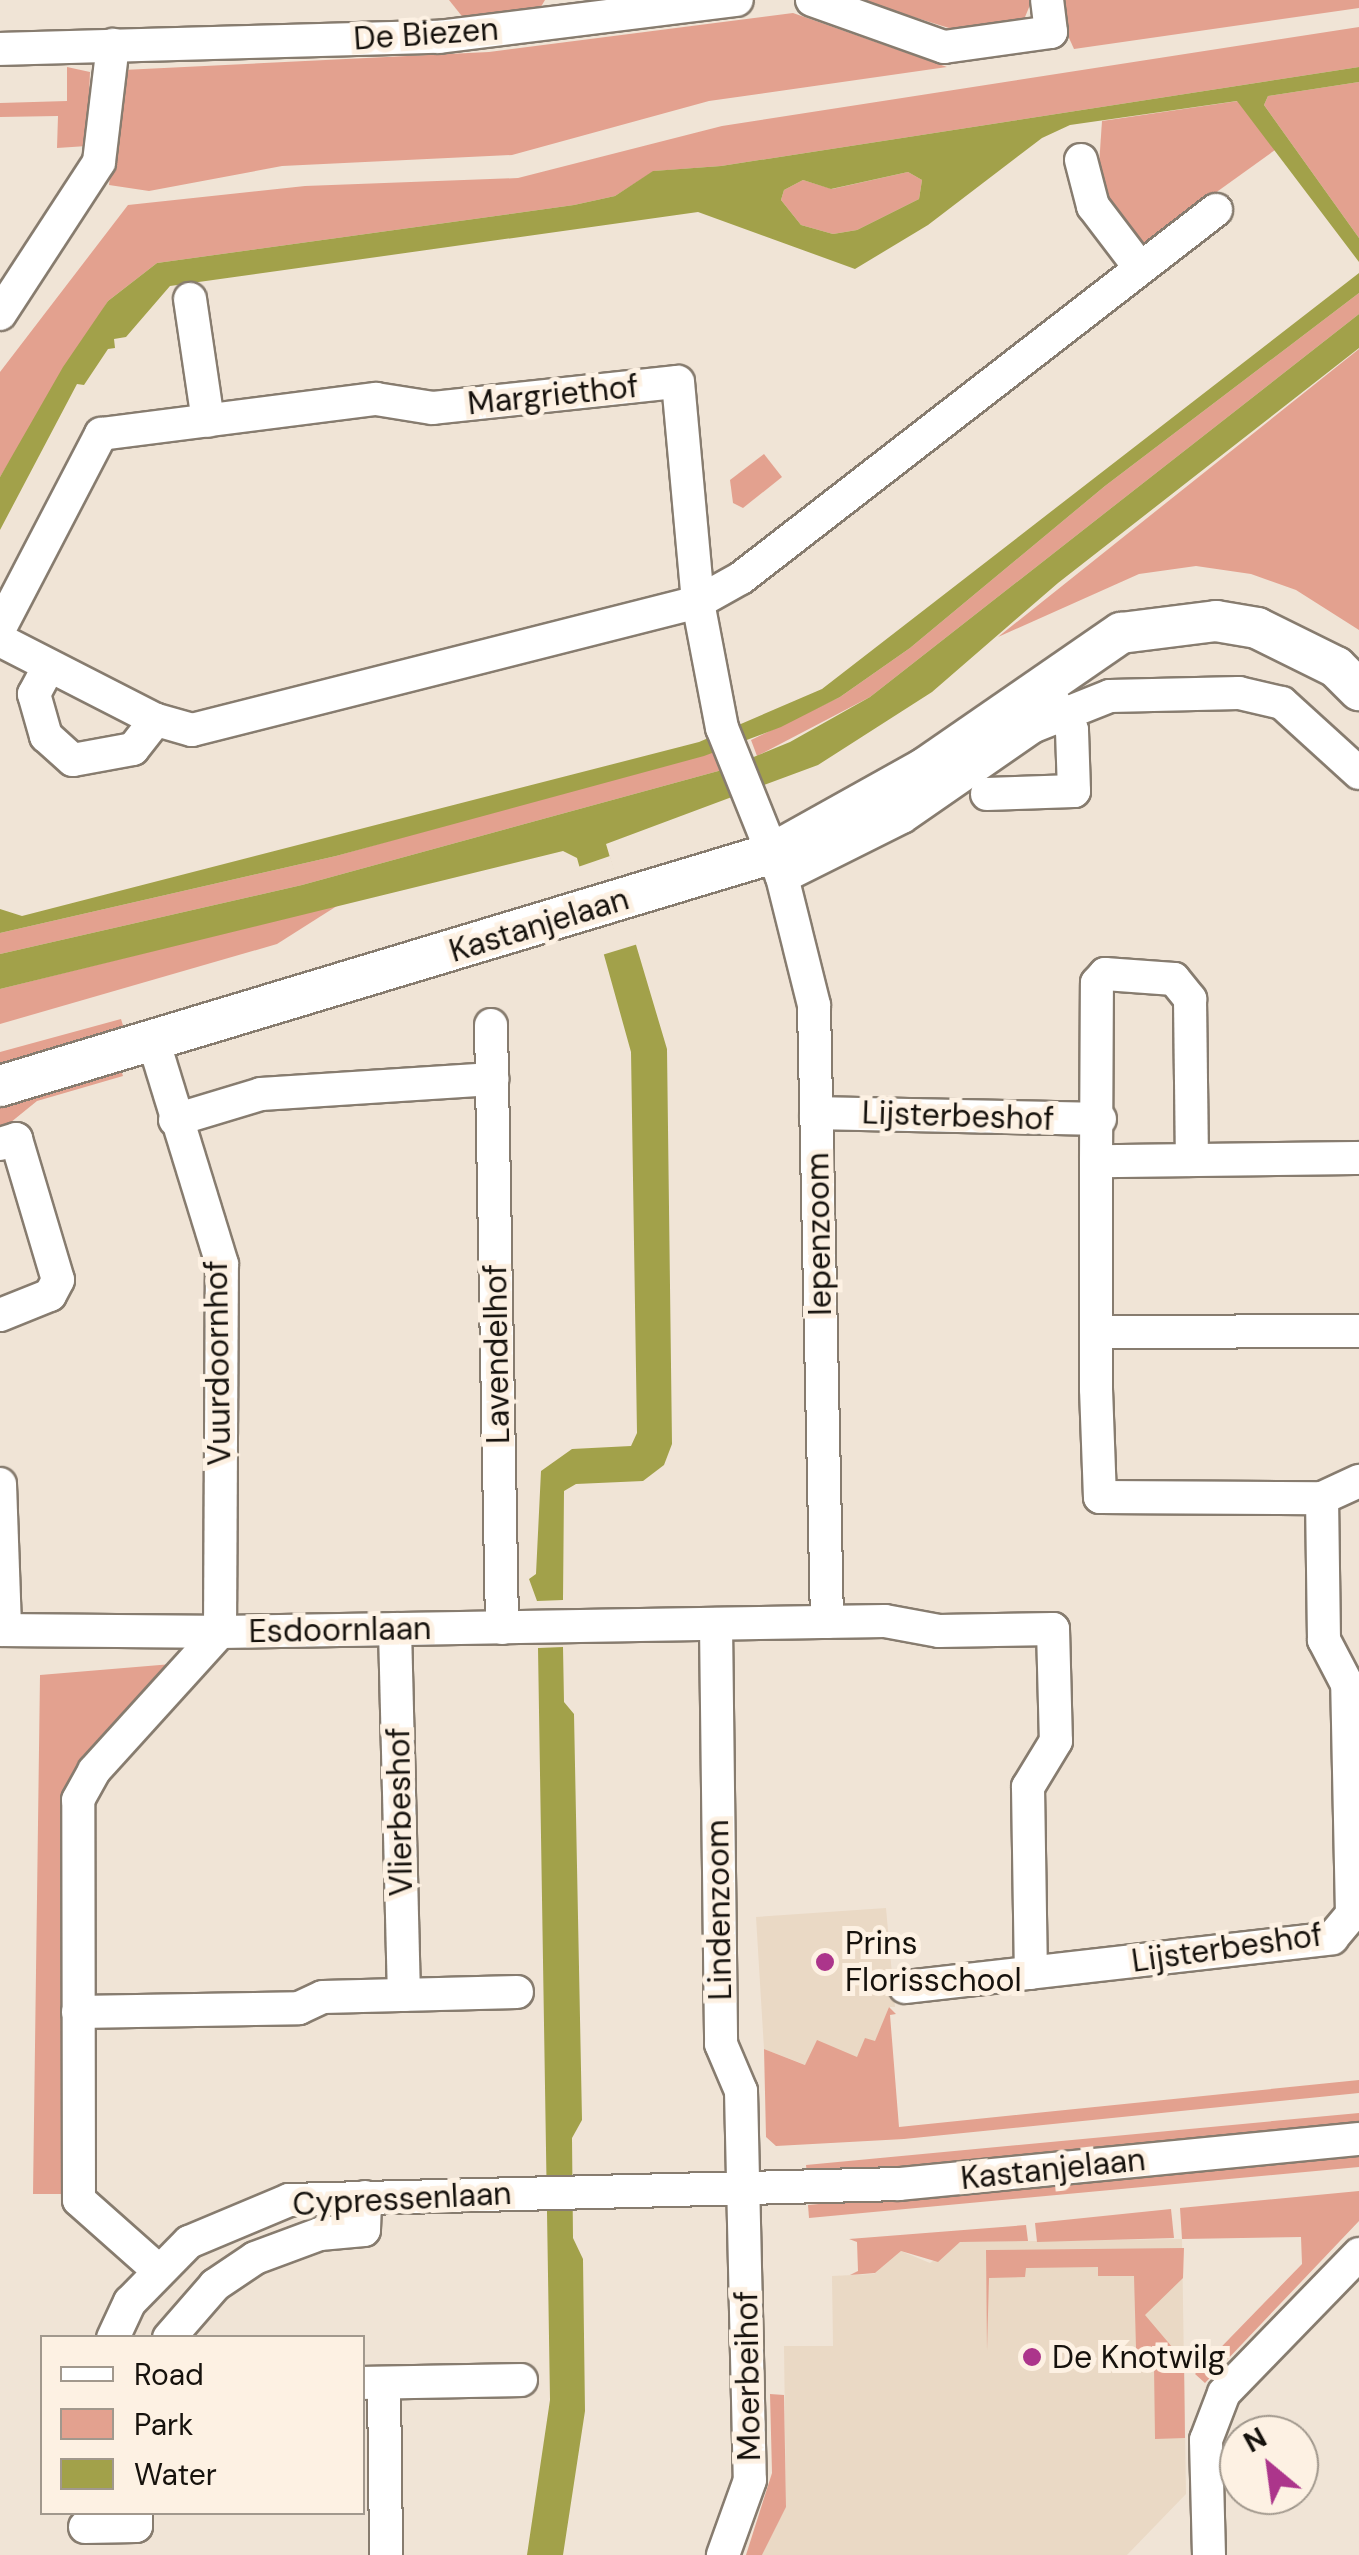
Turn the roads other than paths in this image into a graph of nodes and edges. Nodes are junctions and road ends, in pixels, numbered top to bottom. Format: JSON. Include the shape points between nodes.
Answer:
{"nodes":[{"id":1,"x":737,"y":0,"type":"edge"},
{"id":2,"x":812,"y":0,"type":"edge"},
{"id":3,"x":1047,"y":0,"type":"edge"},
{"id":4,"x":113,"y":45,"type":"junction"},
{"id":5,"x":0,"y":49,"type":"edge"},
{"id":6,"x":1080,"y":160,"type":"dead end"},
{"id":7,"x":1216,"y":210,"type":"dead end"},
{"id":8,"x":1140,"y":268,"type":"junction"},
{"id":9,"x":190,"y":299,"type":"dead end"},
{"id":10,"x":0,"y":314,"type":"edge"},
{"id":11,"x":208,"y":421,"type":"junction"},
{"id":12,"x":698,"y":602,"type":"junction"},
{"id":13,"x":0,"y":628,"type":"edge"},
{"id":14,"x":0,"y":640,"type":"edge"},
{"id":15,"x":49,"y":666,"type":"junction"},
{"id":16,"x":1359,"y":690,"type":"edge"},
{"id":17,"x":1052,"y":699,"type":"junction"},
{"id":18,"x":156,"y":720,"type":"junction"},
{"id":19,"x":1359,"y":773,"type":"edge"},
{"id":20,"x":987,"y":794,"type":"dead end"},
{"id":21,"x":777,"y":865,"type":"junction"},
{"id":22,"x":491,"y":1026,"type":"dead end"},
{"id":23,"x":154,"y":1043,"type":"junction"},
{"id":24,"x":493,"y":1080,"type":"junction"},
{"id":25,"x":0,"y":1086,"type":"edge"},
{"id":26,"x":816,"y":1114,"type":"junction"},
{"id":27,"x":1100,"y":1119,"type":"junction"},
{"id":28,"x":175,"y":1120,"type":"junction"},
{"id":29,"x":0,"y":1144,"type":"edge"},
{"id":30,"x":1359,"y":1158,"type":"edge"},
{"id":31,"x":1192,"y":1160,"type":"junction"},
{"id":32,"x":1096,"y":1161,"type":"junction"},
{"id":33,"x":0,"y":1315,"type":"edge"},
{"id":34,"x":1359,"y":1330,"type":"edge"},
{"id":35,"x":1096,"y":1332,"type":"junction"},
{"id":36,"x":1359,"y":1481,"type":"edge"},
{"id":37,"x":0,"y":1484,"type":"edge"},
{"id":38,"x":1322,"y":1498,"type":"junction"},
{"id":39,"x":827,"y":1622,"type":"junction"},
{"id":40,"x":716,"y":1624,"type":"junction"},
{"id":41,"x":502,"y":1628,"type":"junction"},
{"id":42,"x":395,"y":1629,"type":"junction"},
{"id":43,"x":3,"y":1630,"type":"edge"},
{"id":44,"x":220,"y":1632,"type":"junction"},
{"id":45,"x":1032,"y":1974,"type":"junction"},
{"id":46,"x":904,"y":1987,"type":"dead end"},
{"id":47,"x":517,"y":1992,"type":"dead end"},
{"id":48,"x":404,"y":1995,"type":"junction"},
{"id":49,"x":78,"y":2012,"type":"junction"},
{"id":50,"x":1359,"y":2139,"type":"edge"},
{"id":51,"x":746,"y":2192,"type":"junction"},
{"id":52,"x":364,"y":2213,"type":"junction"},
{"id":53,"x":1359,"y":2254,"type":"edge"},
{"id":54,"x":158,"y":2270,"type":"junction"},
{"id":55,"x":114,"y":2335,"type":"edge"},
{"id":56,"x":173,"y":2335,"type":"edge"},
{"id":57,"x":521,"y":2380,"type":"dead end"},
{"id":58,"x":373,"y":2384,"type":"edge"},
{"id":59,"x":136,"y":2515,"type":"edge"},
{"id":60,"x":85,"y":2532,"type":"edge"},
{"id":61,"x":386,"y":2555,"type":"edge"},
{"id":62,"x":723,"y":2555,"type":"edge"},
{"id":63,"x":1209,"y":2555,"type":"edge"}],
"edges":[{"from":1,"to":4,"type":"street","name":"De Biezen","via":[[439,36]]},
{"from":2,"to":3,"type":"street","via":[[944,47],[1051,32]]},
{"from":4,"to":5,"type":"street","name":"De Biezen"},
{"from":4,"to":10,"type":"street","via":[[99,162]]},
{"from":6,"to":8,"type":"street","via":[[1092,206]]},
{"from":7,"to":8,"type":"street"},
{"from":8,"to":12,"type":"street","via":[[741,578]]},
{"from":9,"to":11,"type":"street"},
{"from":11,"to":12,"type":"street","name":"Margriethof","via":[[376,399],[433,408],[678,382]]},
{"from":11,"to":13,"type":"street","name":"Margriethof","via":[[100,434]]},
{"from":12,"to":18,"type":"street","via":[[192,730]]},
{"from":12,"to":21,"type":"street","name":"Margriethof","via":[[729,746]]},
{"from":14,"to":15,"type":"street"},
{"from":15,"to":18,"type":"street"},
{"from":15,"to":18,"type":"street","via":[[34,694],[46,736],[72,760],[133,750]]},
{"from":16,"to":17,"type":"street","name":"Kastanjelaan","via":[[1290,640],[1216,622],[1121,633]]},
{"from":17,"to":19,"type":"street","name":"Kastanjelaan","via":[[1239,693],[1282,703]]},
{"from":17,"to":20,"type":"street","via":[[1072,730],[1074,791]]},
{"from":17,"to":21,"type":"street","name":"Kastanjelaan","via":[[925,768]]},
{"from":21,"to":23,"type":"street","name":"Kastanjelaan","via":[[606,904]]},
{"from":21,"to":26,"type":"street","name":"Iepenzoom","via":[[814,1005]]},
{"from":22,"to":24,"type":"street","name":"Lavendelhof"},
{"from":23,"to":25,"type":"street","name":"Kastanjelaan"},
{"from":23,"to":28,"type":"street","name":"Vuurdoornhof"},
{"from":24,"to":28,"type":"street","via":[[260,1094]]},
{"from":24,"to":41,"type":"street","name":"Lavendelhof"},
{"from":26,"to":27,"type":"street","name":"Lijsterbeshof","via":[[951,1111],[965,1120]]},
{"from":26,"to":39,"type":"street","name":"Iepenzoom"},
{"from":27,"to":31,"type":"street","name":"Lijsterbeshof","via":[[1097,983],[1105,974],[1174,979],[1190,1000]]},
{"from":27,"to":32,"type":"street","name":"Lijsterbeshof"},
{"from":28,"to":44,"type":"street","name":"Vuurdoornhof","via":[[222,1264]]},
{"from":29,"to":33,"type":"street","via":[[16,1138],[58,1280],[50,1295]]},
{"from":30,"to":31,"type":"street","name":"Lijsterbeshof"},
{"from":31,"to":32,"type":"street","name":"Lijsterbeshof"},
{"from":32,"to":35,"type":"street","name":"Lijsterbeshof"},
{"from":34,"to":35,"type":"street"},
{"from":35,"to":38,"type":"street","name":"Lijsterbeshof","via":[[1100,1497]]},
{"from":36,"to":38,"type":"street","name":"Lijsterbeshof"},
{"from":37,"to":43,"type":"street"},
{"from":38,"to":45,"type":"street","name":"Lijsterbeshof","via":[[1324,1640],[1347,1684],[1352,1914],[1332,1938]]},
{"from":39,"to":40,"type":"street","name":"Esdoornlaan"},
{"from":39,"to":45,"type":"street","via":[[885,1621],[939,1631],[1053,1629],[1056,1740],[1028,1788]]},
{"from":40,"to":41,"type":"street","name":"Esdoornlaan"},
{"from":40,"to":51,"type":"street","name":"Lindenzoom","via":[[721,2044],[741,2091]]},
{"from":41,"to":42,"type":"street","name":"Esdoornlaan"},
{"from":42,"to":44,"type":"street","name":"Esdoornlaan"},
{"from":42,"to":48,"type":"street","name":"Vlierbeshof"},
{"from":43,"to":44,"type":"street"},
{"from":44,"to":49,"type":"street","name":"Esdoornlaan","via":[[94,1771],[78,1800]]},
{"from":45,"to":46,"type":"street","name":"Lijsterbeshof"},
{"from":47,"to":48,"type":"street"},
{"from":48,"to":49,"type":"street","via":[[323,1997],[299,2008]]},
{"from":49,"to":54,"type":"street","name":"Esdoornlaan","via":[[79,2200]]},
{"from":50,"to":51,"type":"street","name":"Kastanjelaan","via":[[899,2184]]},
{"from":51,"to":52,"type":"street","name":"Cypressenlaan","via":[[540,2194]]},
{"from":51,"to":62,"type":"street","name":"Moerbeihof","via":[[750,2480]]},
{"from":52,"to":54,"type":"street","name":"Cypressenlaan","via":[[289,2200],[222,2224]]},
{"from":52,"to":56,"type":"street","name":"Cypressenlaan","via":[[256,2258],[215,2285]]},
{"from":53,"to":63,"type":"street","via":[[1224,2393],[1206,2440]]},
{"from":54,"to":55,"type":"street","name":"Cypressenlaan","via":[[130,2302]]},
{"from":57,"to":58,"type":"street"},
{"from":58,"to":61,"type":"street"},
{"from":59,"to":60,"type":"street","via":[[136,2526]]}]}
